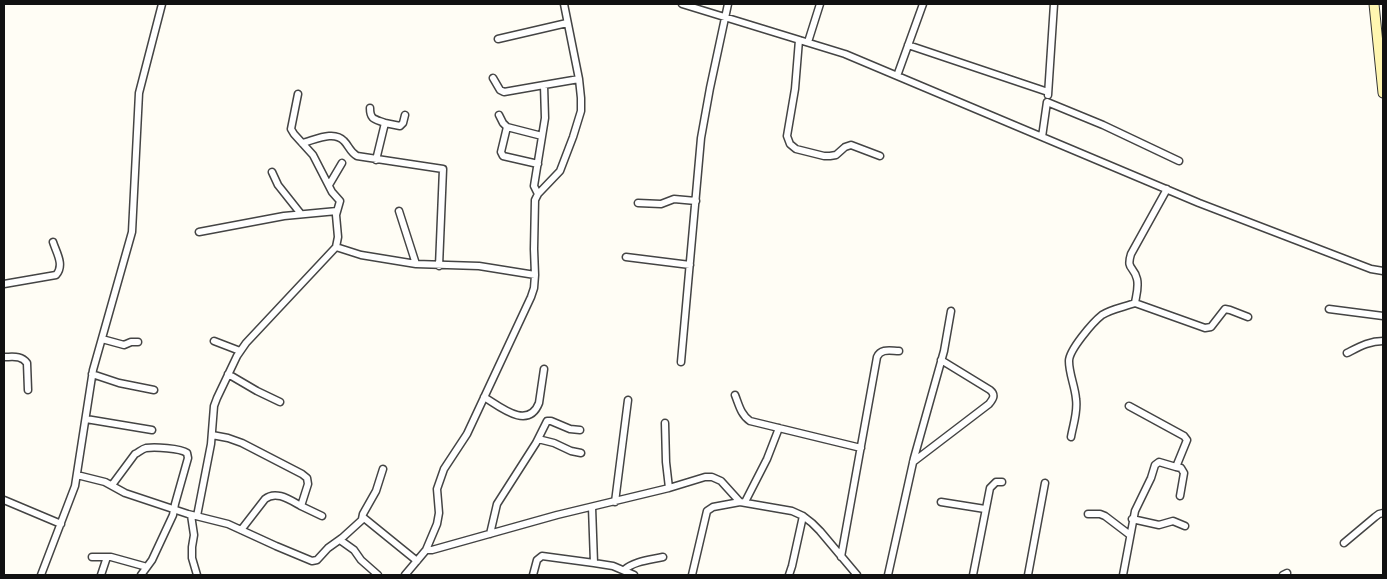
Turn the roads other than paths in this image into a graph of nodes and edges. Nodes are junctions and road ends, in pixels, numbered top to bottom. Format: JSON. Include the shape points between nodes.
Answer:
{"nodes":[{"id":1,"x":162,"y":4,"type":"edge"},
{"id":2,"x":564,"y":4,"type":"edge"},
{"id":3,"x":682,"y":4,"type":"edge"},
{"id":4,"x":728,"y":4,"type":"edge"},
{"id":5,"x":820,"y":4,"type":"edge"},
{"id":6,"x":923,"y":4,"type":"edge"},
{"id":7,"x":1054,"y":4,"type":"edge"},
{"id":8,"x":1374,"y":4,"type":"edge"},
{"id":9,"x":726,"y":17,"type":"junction"},
{"id":10,"x":568,"y":23,"type":"junction"},
{"id":11,"x":498,"y":39,"type":"dead end"},
{"id":12,"x":799,"y":40,"type":"junction"},
{"id":13,"x":808,"y":42,"type":"junction"},
{"id":14,"x":908,"y":46,"type":"junction"},
{"id":15,"x":897,"y":76,"type":"junction"},
{"id":16,"x":494,"y":78,"type":"dead end"},
{"id":17,"x":579,"y":79,"type":"junction"},
{"id":18,"x":544,"y":85,"type":"junction"},
{"id":19,"x":1048,"y":92,"type":"junction"},
{"id":20,"x":1383,"y":93,"type":"edge"},
{"id":21,"x":298,"y":94,"type":"dead end"},
{"id":22,"x":1048,"y":102,"type":"junction"},
{"id":23,"x":370,"y":108,"type":"dead end"},
{"id":24,"x":406,"y":115,"type":"dead end"},
{"id":25,"x":499,"y":115,"type":"dead end"},
{"id":26,"x":385,"y":123,"type":"junction"},
{"id":27,"x":507,"y":127,"type":"junction"},
{"id":28,"x":542,"y":136,"type":"junction"},
{"id":29,"x":1042,"y":137,"type":"junction"},
{"id":30,"x":302,"y":143,"type":"junction"},
{"id":31,"x":880,"y":156,"type":"dead end"},
{"id":32,"x":376,"y":160,"type":"junction"},
{"id":33,"x":1179,"y":161,"type":"dead end"},
{"id":34,"x":342,"y":164,"type":"dead end"},
{"id":35,"x":538,"y":164,"type":"junction"},
{"id":36,"x":272,"y":172,"type":"dead end"},
{"id":37,"x":329,"y":185,"type":"junction"},
{"id":38,"x":1167,"y":189,"type":"junction"},
{"id":39,"x":538,"y":194,"type":"junction"},
{"id":40,"x":696,"y":201,"type":"junction"},
{"id":41,"x":638,"y":203,"type":"dead end"},
{"id":42,"x":337,"y":211,"type":"junction"},
{"id":43,"x":399,"y":211,"type":"dead end"},
{"id":44,"x":301,"y":214,"type":"junction"},
{"id":45,"x":199,"y":232,"type":"dead end"},
{"id":46,"x":53,"y":242,"type":"dead end"},
{"id":47,"x":336,"y":247,"type":"junction"},
{"id":48,"x":626,"y":257,"type":"dead end"},
{"id":49,"x":416,"y":264,"type":"junction"},
{"id":50,"x":690,"y":265,"type":"junction"},
{"id":51,"x":439,"y":266,"type":"junction"},
{"id":52,"x":1383,"y":271,"type":"edge"},
{"id":53,"x":535,"y":275,"type":"junction"},
{"id":54,"x":4,"y":284,"type":"edge"},
{"id":55,"x":1135,"y":303,"type":"junction"},
{"id":56,"x":1329,"y":309,"type":"dead end"},
{"id":57,"x":951,"y":311,"type":"dead end"},
{"id":58,"x":1383,"y":316,"type":"edge"},
{"id":59,"x":1248,"y":317,"type":"dead end"},
{"id":60,"x":102,"y":339,"type":"junction"},
{"id":61,"x":214,"y":341,"type":"dead end"},
{"id":62,"x":1383,"y":341,"type":"edge"},
{"id":63,"x":138,"y":342,"type":"dead end"},
{"id":64,"x":240,"y":351,"type":"junction"},
{"id":65,"x":899,"y":351,"type":"dead end"},
{"id":66,"x":1347,"y":353,"type":"dead end"},
{"id":67,"x":4,"y":357,"type":"edge"},
{"id":68,"x":941,"y":360,"type":"junction"},
{"id":69,"x":681,"y":362,"type":"dead end"},
{"id":70,"x":544,"y":369,"type":"dead end"},
{"id":71,"x":92,"y":374,"type":"junction"},
{"id":72,"x":228,"y":374,"type":"junction"},
{"id":73,"x":28,"y":390,"type":"dead end"},
{"id":74,"x":154,"y":390,"type":"dead end"},
{"id":75,"x":735,"y":395,"type":"dead end"},
{"id":76,"x":484,"y":397,"type":"junction"},
{"id":77,"x":628,"y":400,"type":"dead end"},
{"id":78,"x":280,"y":402,"type":"dead end"},
{"id":79,"x":1129,"y":406,"type":"dead end"},
{"id":80,"x":86,"y":419,"type":"junction"},
{"id":81,"x":665,"y":423,"type":"dead end"},
{"id":82,"x":779,"y":428,"type":"junction"},
{"id":83,"x":152,"y":430,"type":"dead end"},
{"id":84,"x":580,"y":430,"type":"dead end"},
{"id":85,"x":212,"y":435,"type":"junction"},
{"id":86,"x":1071,"y":437,"type":"dead end"},
{"id":87,"x":538,"y":439,"type":"junction"},
{"id":88,"x":861,"y":448,"type":"junction"},
{"id":89,"x":581,"y":453,"type":"dead end"},
{"id":90,"x":914,"y":462,"type":"junction"},
{"id":91,"x":1176,"y":467,"type":"junction"},
{"id":92,"x":383,"y":469,"type":"dead end"},
{"id":93,"x":77,"y":475,"type":"junction"},
{"id":94,"x":1002,"y":482,"type":"dead end"},
{"id":95,"x":1045,"y":483,"type":"dead end"},
{"id":96,"x":112,"y":485,"type":"junction"},
{"id":97,"x":669,"y":488,"type":"junction"},
{"id":98,"x":1180,"y":496,"type":"dead end"},
{"id":99,"x":4,"y":500,"type":"edge"},
{"id":100,"x":615,"y":502,"type":"junction"},
{"id":101,"x":742,"y":502,"type":"junction"},
{"id":102,"x":941,"y":502,"type":"dead end"},
{"id":103,"x":301,"y":506,"type":"junction"},
{"id":104,"x":592,"y":507,"type":"junction"},
{"id":105,"x":175,"y":509,"type":"junction"},
{"id":106,"x":985,"y":509,"type":"junction"},
{"id":107,"x":1383,"y":513,"type":"edge"},
{"id":108,"x":1088,"y":514,"type":"dead end"},
{"id":109,"x":194,"y":515,"type":"junction"},
{"id":110,"x":322,"y":516,"type":"dead end"},
{"id":111,"x":803,"y":516,"type":"junction"},
{"id":112,"x":362,"y":519,"type":"junction"},
{"id":113,"x":1132,"y":519,"type":"junction"},
{"id":114,"x":60,"y":524,"type":"junction"},
{"id":115,"x":1185,"y":526,"type":"dead end"},
{"id":116,"x":241,"y":530,"type":"junction"},
{"id":117,"x":490,"y":534,"type":"junction"},
{"id":118,"x":1130,"y":536,"type":"junction"},
{"id":119,"x":340,"y":540,"type":"junction"},
{"id":120,"x":1344,"y":543,"type":"dead end"},
{"id":121,"x":426,"y":550,"type":"junction"},
{"id":122,"x":92,"y":557,"type":"dead end"},
{"id":123,"x":107,"y":557,"type":"junction"},
{"id":124,"x":663,"y":557,"type":"dead end"},
{"id":125,"x":841,"y":557,"type":"junction"},
{"id":126,"x":417,"y":561,"type":"junction"},
{"id":127,"x":594,"y":562,"type":"junction"},
{"id":128,"x":147,"y":568,"type":"junction"},
{"id":129,"x":624,"y":570,"type":"junction"},
{"id":130,"x":42,"y":575,"type":"edge"},
{"id":131,"x":101,"y":575,"type":"edge"},
{"id":132,"x":141,"y":575,"type":"edge"},
{"id":133,"x":197,"y":575,"type":"edge"},
{"id":134,"x":378,"y":575,"type":"edge"},
{"id":135,"x":405,"y":575,"type":"edge"},
{"id":136,"x":533,"y":575,"type":"edge"},
{"id":137,"x":634,"y":575,"type":"edge"},
{"id":138,"x":692,"y":575,"type":"edge"},
{"id":139,"x":788,"y":575,"type":"edge"},
{"id":140,"x":857,"y":575,"type":"edge"},
{"id":141,"x":888,"y":575,"type":"edge"},
{"id":142,"x":973,"y":575,"type":"edge"},
{"id":143,"x":1028,"y":575,"type":"edge"},
{"id":144,"x":1123,"y":575,"type":"edge"}],
"edges":[{"from":1,"to":60,"type":"street","via":[[139,93],[132,232]]},
{"from":2,"to":10,"type":"street"},
{"from":3,"to":9,"type":"street"},
{"from":4,"to":9,"type":"street"},
{"from":5,"to":13,"type":"street"},
{"from":6,"to":14,"type":"street"},
{"from":7,"to":19,"type":"street"},
{"from":8,"to":20,"type":"main road"},
{"from":9,"to":12,"type":"street"},
{"from":9,"to":40,"type":"street","via":[[701,138]]},
{"from":10,"to":11,"type":"street"},
{"from":10,"to":17,"type":"street"},
{"from":12,"to":13,"type":"street"},
{"from":12,"to":31,"type":"street","via":[[787,136],[790,144],[796,149],[824,156],[836,154],[848,145]]},
{"from":13,"to":15,"type":"street"},
{"from":14,"to":15,"type":"street"},
{"from":14,"to":19,"type":"street"},
{"from":15,"to":29,"type":"street"},
{"from":16,"to":18,"type":"street","via":[[504,92]]},
{"from":17,"to":18,"type":"street"},
{"from":17,"to":39,"type":"street","via":[[581,111],[573,137],[560,171]]},
{"from":18,"to":28,"type":"street"},
{"from":19,"to":22,"type":"street"},
{"from":21,"to":30,"type":"street","via":[[291,129]]},
{"from":22,"to":29,"type":"street"},
{"from":22,"to":33,"type":"street"},
{"from":23,"to":26,"type":"street","via":[[372,117]]},
{"from":24,"to":26,"type":"street","via":[[400,126]]},
{"from":25,"to":27,"type":"street"},
{"from":26,"to":32,"type":"street"},
{"from":27,"to":28,"type":"street"},
{"from":27,"to":35,"type":"street","via":[[501,152],[503,156]]},
{"from":28,"to":35,"type":"street"},
{"from":29,"to":38,"type":"street"},
{"from":30,"to":32,"type":"street","via":[[336,136],[353,154]]},
{"from":30,"to":37,"type":"street","via":[[313,155]]},
{"from":32,"to":51,"type":"street","via":[[443,169]]},
{"from":34,"to":37,"type":"street"},
{"from":35,"to":39,"type":"street","via":[[534,186]]},
{"from":36,"to":44,"type":"street"},
{"from":37,"to":42,"type":"street","via":[[340,201]]},
{"from":38,"to":52,"type":"street"},
{"from":38,"to":55,"type":"street","via":[[1128,262],[1138,282]]},
{"from":39,"to":53,"type":"street","via":[[535,200]]},
{"from":40,"to":41,"type":"street","via":[[674,199],[661,204]]},
{"from":40,"to":50,"type":"street"},
{"from":42,"to":44,"type":"street"},
{"from":42,"to":47,"type":"street"},
{"from":43,"to":49,"type":"street"},
{"from":44,"to":45,"type":"street"},
{"from":46,"to":54,"type":"street","via":[[60,260],[58,273]]},
{"from":47,"to":49,"type":"street"},
{"from":47,"to":64,"type":"street"},
{"from":48,"to":50,"type":"street"},
{"from":49,"to":51,"type":"street"},
{"from":50,"to":69,"type":"street"},
{"from":51,"to":53,"type":"street","via":[[479,266]]},
{"from":53,"to":76,"type":"street","via":[[531,296]]},
{"from":55,"to":59,"type":"street","via":[[1205,328],[1211,327],[1227,309]]},
{"from":55,"to":86,"type":"street","via":[[1102,315],[1071,353],[1069,366],[1077,401]]},
{"from":56,"to":58,"type":"street"},
{"from":57,"to":68,"type":"street"},
{"from":60,"to":63,"type":"street","via":[[124,345]]},
{"from":60,"to":71,"type":"street"},
{"from":61,"to":64,"type":"street"},
{"from":62,"to":66,"type":"street","via":[[1372,342]]},
{"from":64,"to":72,"type":"street"},
{"from":65,"to":88,"type":"street","via":[[878,354]]},
{"from":67,"to":73,"type":"street","via":[[18,357],[27,363]]},
{"from":68,"to":90,"type":"street"},
{"from":68,"to":90,"type":"street","via":[[990,390],[993,400]]},
{"from":70,"to":76,"type":"street","via":[[538,403],[532,413],[516,416]]},
{"from":71,"to":74,"type":"street"},
{"from":71,"to":80,"type":"street"},
{"from":72,"to":78,"type":"street"},
{"from":72,"to":85,"type":"street","via":[[214,406]]},
{"from":75,"to":82,"type":"street","via":[[745,418]]},
{"from":76,"to":121,"type":"street","via":[[467,434],[442,474],[437,489],[437,524]]},
{"from":77,"to":100,"type":"street"},
{"from":79,"to":91,"type":"street","via":[[1186,438]]},
{"from":80,"to":83,"type":"street"},
{"from":80,"to":93,"type":"street"},
{"from":81,"to":97,"type":"street"},
{"from":82,"to":88,"type":"street"},
{"from":82,"to":101,"type":"street","via":[[767,459]]},
{"from":84,"to":87,"type":"street","via":[[549,420]]},
{"from":85,"to":103,"type":"street","via":[[236,440],[305,476],[308,484]]},
{"from":85,"to":109,"type":"street"},
{"from":87,"to":89,"type":"street"},
{"from":87,"to":117,"type":"street","via":[[496,504]]},
{"from":88,"to":125,"type":"street"},
{"from":90,"to":141,"type":"street"},
{"from":91,"to":98,"type":"street","via":[[1184,473]]},
{"from":91,"to":113,"type":"street","via":[[1156,463]]},
{"from":92,"to":112,"type":"street"},
{"from":93,"to":96,"type":"street"},
{"from":93,"to":114,"type":"street"},
{"from":94,"to":106,"type":"street","via":[[992,485]]},
{"from":95,"to":143,"type":"street"},
{"from":96,"to":105,"type":"street","via":[[125,493]]},
{"from":96,"to":105,"type":"street","via":[[140,450],[185,451],[188,458]]},
{"from":97,"to":100,"type":"street"},
{"from":97,"to":101,"type":"street","via":[[712,477],[721,481]]},
{"from":99,"to":114,"type":"street"},
{"from":100,"to":104,"type":"street"},
{"from":101,"to":111,"type":"street"},
{"from":101,"to":138,"type":"street","via":[[707,511]]},
{"from":102,"to":106,"type":"street"},
{"from":103,"to":110,"type":"street"},
{"from":103,"to":116,"type":"street","via":[[278,495],[270,495]]},
{"from":104,"to":117,"type":"street"},
{"from":104,"to":127,"type":"street"},
{"from":105,"to":109,"type":"street"},
{"from":105,"to":128,"type":"street"},
{"from":106,"to":142,"type":"street"},
{"from":107,"to":120,"type":"street"},
{"from":108,"to":118,"type":"street","via":[[1105,516]]},
{"from":109,"to":116,"type":"street"},
{"from":109,"to":133,"type":"street","via":[[191,519],[194,535],[192,558]]},
{"from":111,"to":125,"type":"street"},
{"from":111,"to":139,"type":"street"},
{"from":112,"to":119,"type":"street"},
{"from":112,"to":126,"type":"street"},
{"from":113,"to":115,"type":"street","via":[[1159,525],[1173,521]]},
{"from":113,"to":118,"type":"street"},
{"from":114,"to":130,"type":"street"},
{"from":116,"to":119,"type":"street","via":[[312,561]]},
{"from":117,"to":121,"type":"street"},
{"from":118,"to":144,"type":"street"},
{"from":119,"to":134,"type":"street"},
{"from":121,"to":126,"type":"street"},
{"from":122,"to":123,"type":"street"},
{"from":123,"to":128,"type":"street"},
{"from":123,"to":131,"type":"street"},
{"from":124,"to":129,"type":"street","via":[[632,564]]},
{"from":125,"to":140,"type":"street"},
{"from":126,"to":135,"type":"street"},
{"from":127,"to":129,"type":"street"},
{"from":127,"to":136,"type":"street","via":[[542,556],[537,560]]},
{"from":128,"to":132,"type":"street"},
{"from":129,"to":137,"type":"street"}]}
